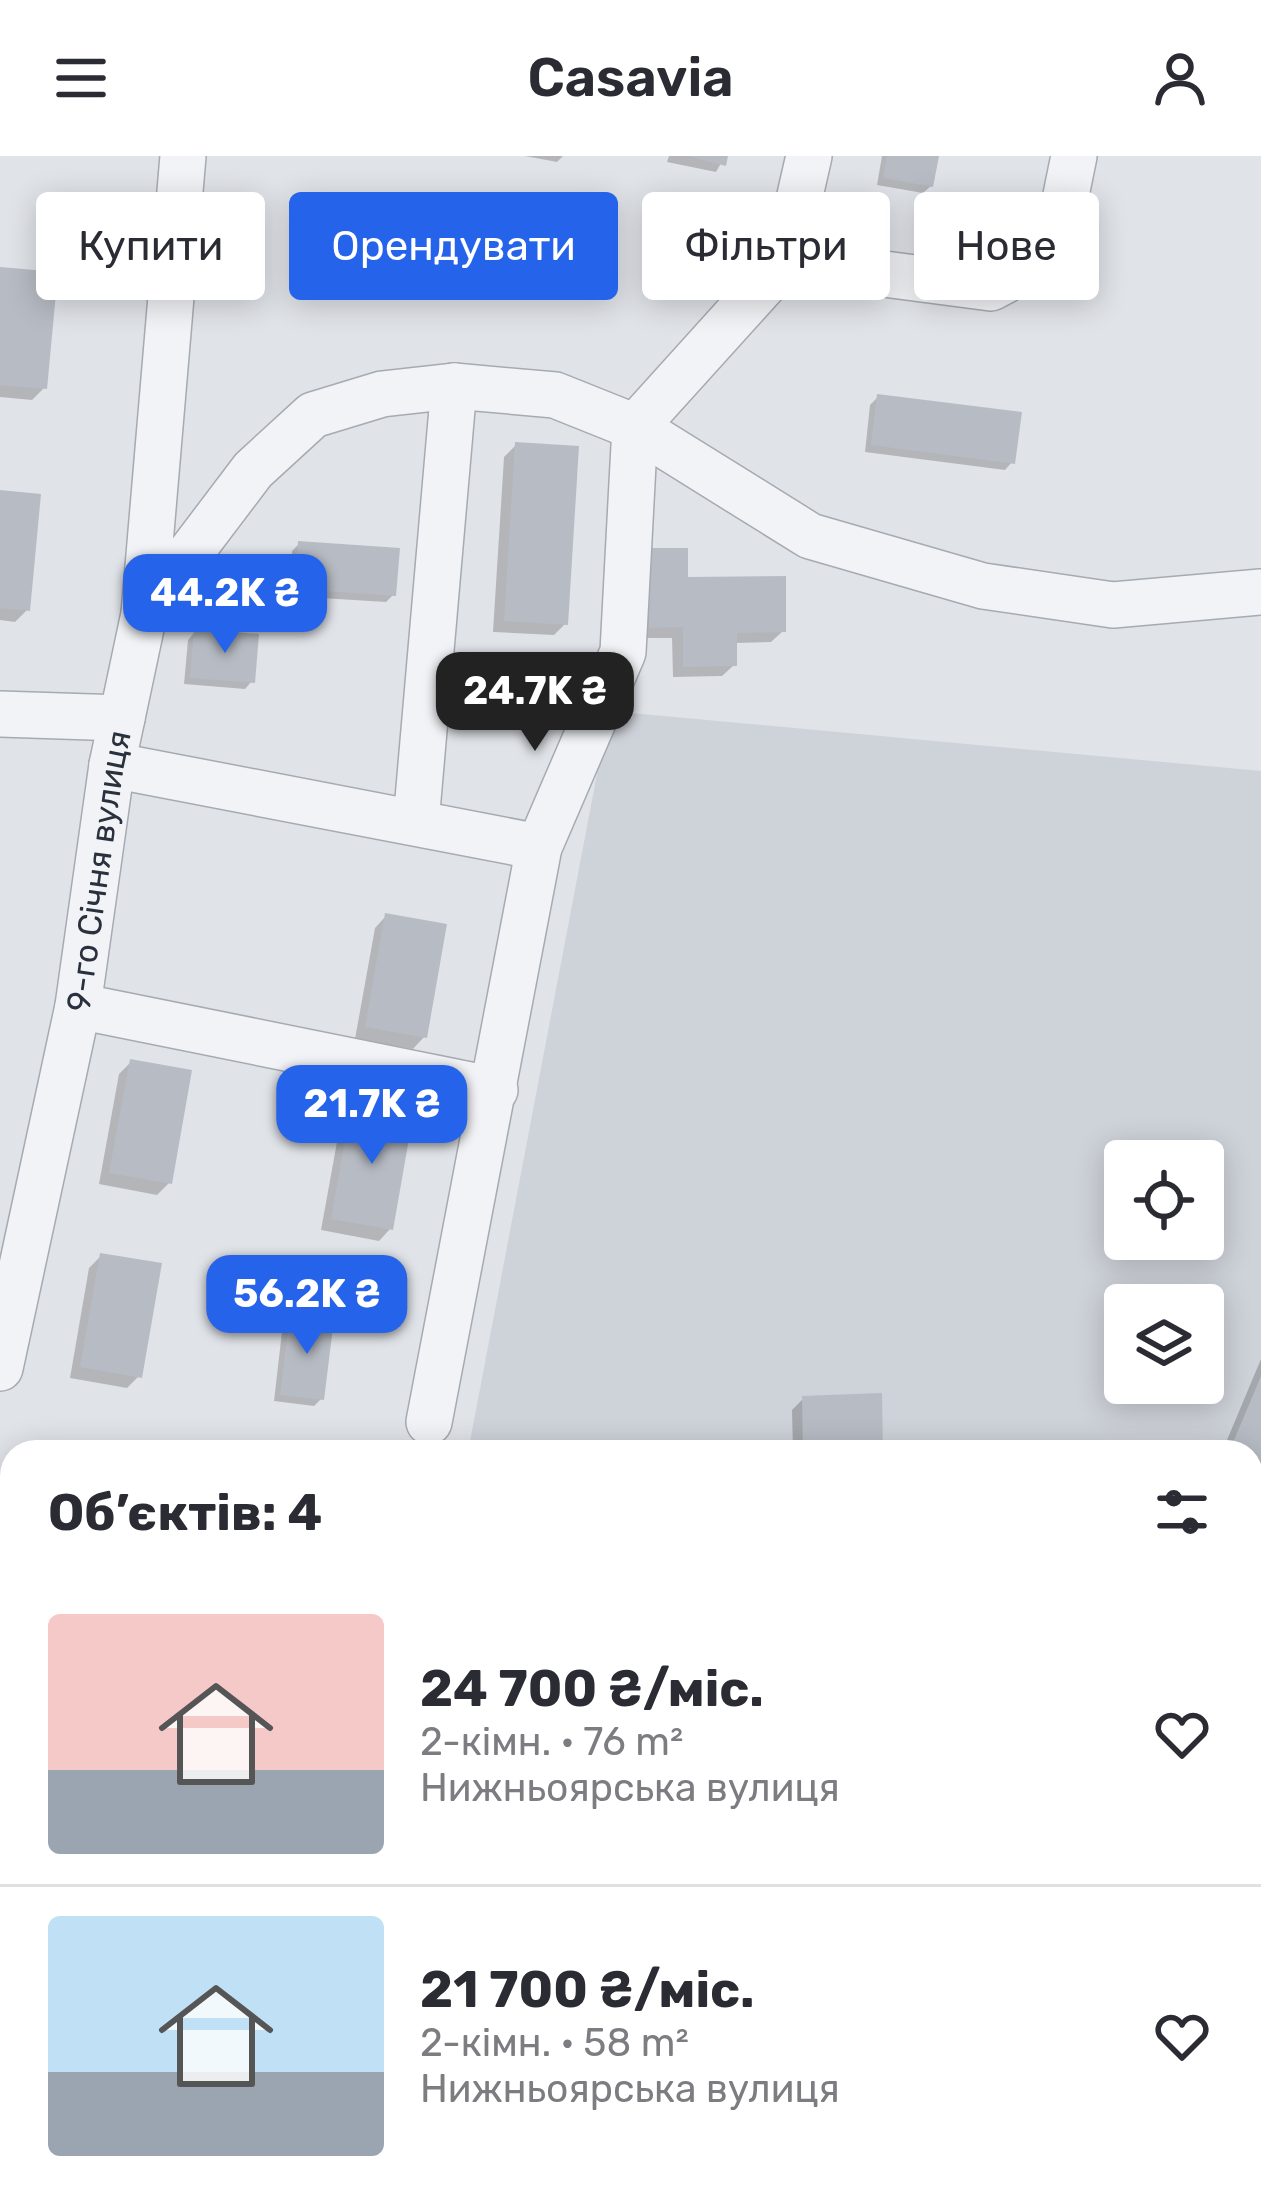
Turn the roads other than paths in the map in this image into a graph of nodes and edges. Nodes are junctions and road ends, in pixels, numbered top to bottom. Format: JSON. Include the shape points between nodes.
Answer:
{"nodes":[{"id":1,"x":183,"y":156,"type":"edge"},
{"id":2,"x":809,"y":156,"type":"edge"},
{"id":3,"x":1074,"y":156,"type":"edge"},
{"id":4,"x":801,"y":192,"type":"edge"},
{"id":5,"x":890,"y":275,"type":"edge"},
{"id":6,"x":750,"y":300,"type":"edge"},
{"id":7,"x":454,"y":386,"type":"junction"},
{"id":8,"x":635,"y":427,"type":"junction"},
{"id":9,"x":1261,"y":592,"type":"edge"},
{"id":10,"x":144,"y":614,"type":"junction"},
{"id":11,"x":0,"y":714,"type":"edge"},
{"id":12,"x":122,"y":718,"type":"junction"},
{"id":13,"x":112,"y":765,"type":"junction"},
{"id":14,"x":416,"y":822,"type":"junction"},
{"id":15,"x":539,"y":847,"type":"junction"},
{"id":16,"x":78,"y":1006,"type":"junction"},
{"id":17,"x":495,"y":1090,"type":"junction"},
{"id":18,"x":0,"y":1368,"type":"edge"},
{"id":19,"x":429,"y":1422,"type":"dead end"}],
"edges":[{"from":1,"to":10,"type":"street","name":"9-го Січня вулиця"},
{"from":2,"to":4,"type":"street"},
{"from":3,"to":5,"type":"street","via":[[1054,254],[992,288]]},
{"from":6,"to":8,"type":"street"},
{"from":7,"to":8,"type":"street","via":[[555,395]]},
{"from":7,"to":10,"type":"street","via":[[382,394],[314,415],[253,470]]},
{"from":7,"to":14,"type":"street"},
{"from":8,"to":9,"type":"street","via":[[810,536],[983,586],[1113,605]]},
{"from":8,"to":15,"type":"street","via":[[623,652]]},
{"from":10,"to":12,"type":"street","name":"9-го Січня вулиця"},
{"from":11,"to":12,"type":"street"},
{"from":12,"to":13,"type":"street","name":"9-го Січня вулиця"},
{"from":13,"to":14,"type":"street"},
{"from":13,"to":16,"type":"street","name":"9-го Січня вулиця"},
{"from":14,"to":15,"type":"street"},
{"from":15,"to":17,"type":"street"},
{"from":16,"to":17,"type":"street"},
{"from":16,"to":18,"type":"street","name":"9-го Січня вулиця"},
{"from":17,"to":19,"type":"street"}]}
